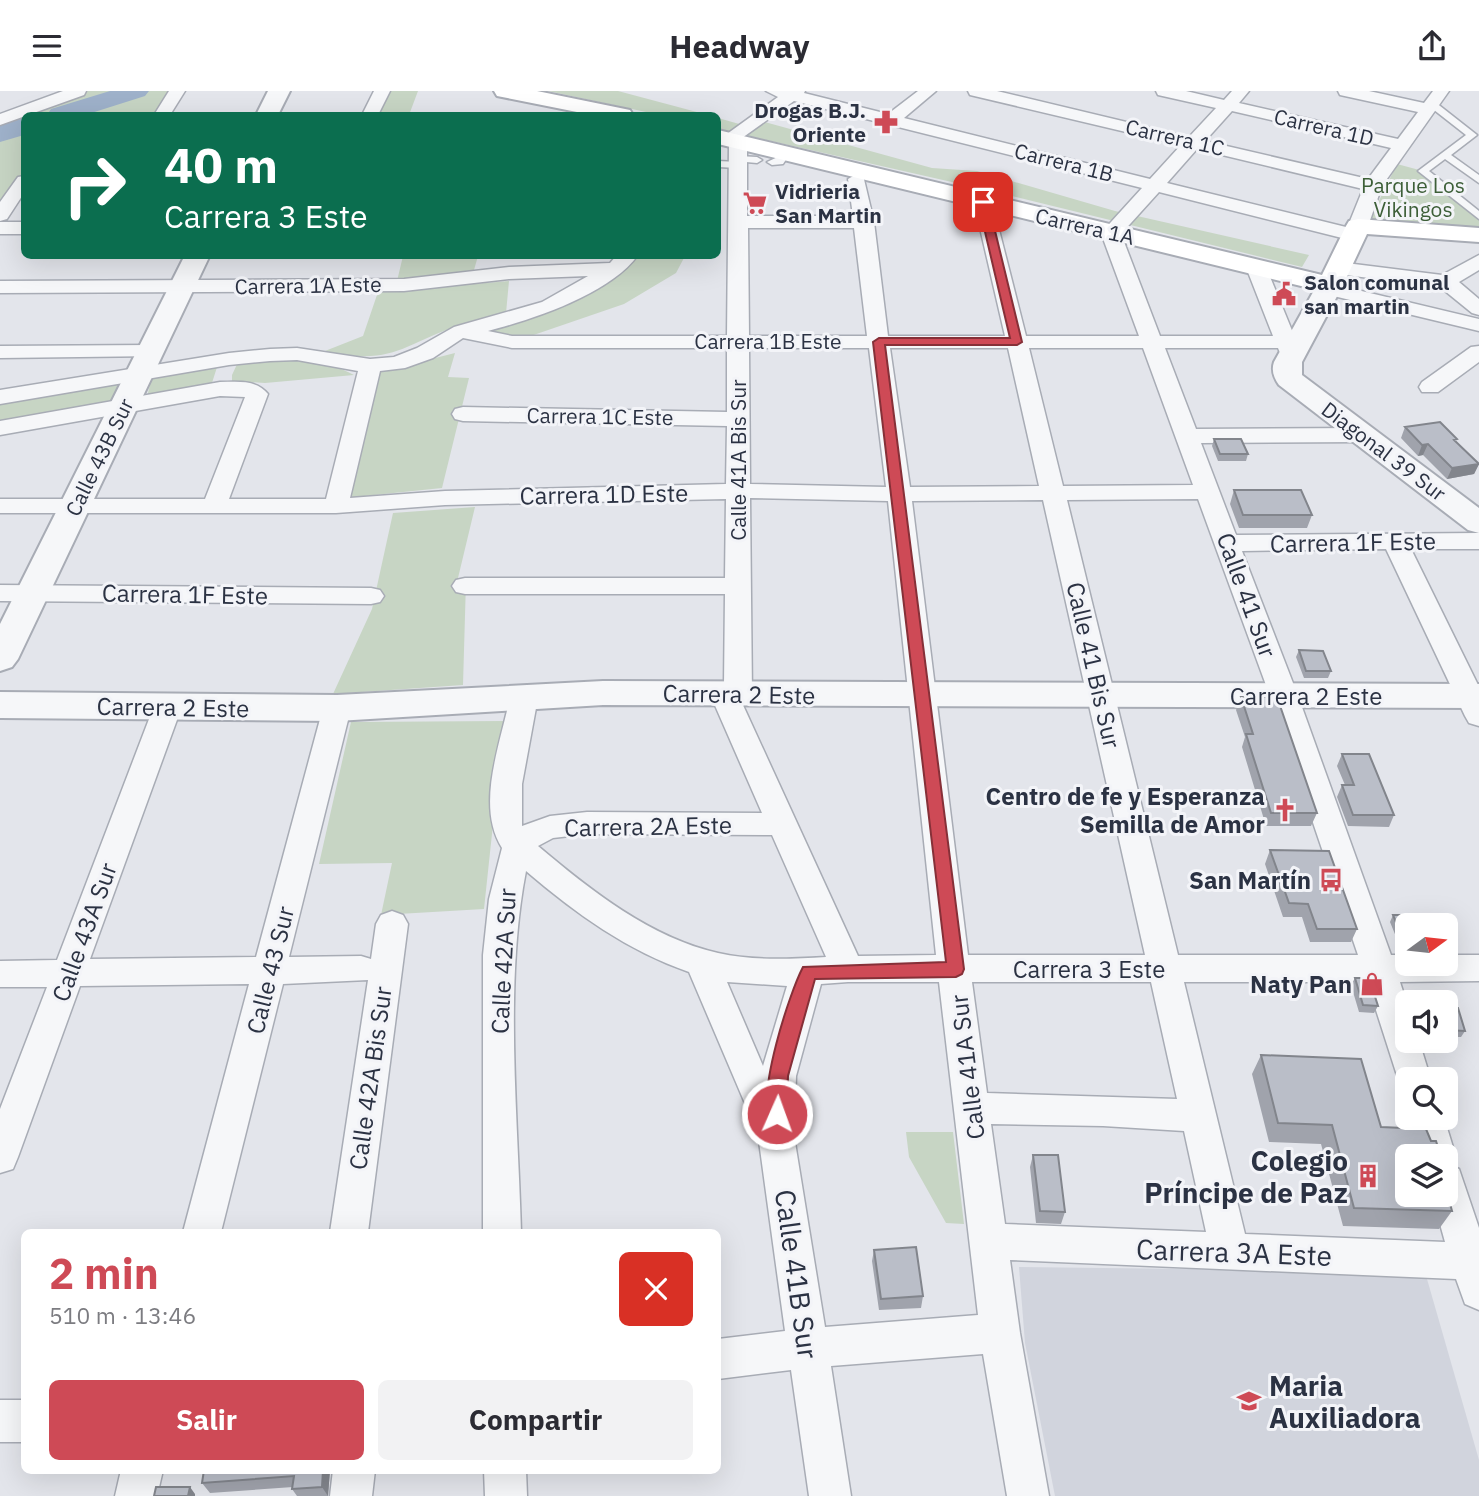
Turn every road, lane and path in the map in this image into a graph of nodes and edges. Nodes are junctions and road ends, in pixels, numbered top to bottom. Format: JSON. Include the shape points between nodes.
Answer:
{"nodes":[{"id":1,"x":78,"y":91,"type":"edge"},
{"id":2,"x":177,"y":91,"type":"edge"},
{"id":3,"x":279,"y":91,"type":"edge"},
{"id":4,"x":382,"y":91,"type":"edge"},
{"id":5,"x":505,"y":91,"type":"edge"},
{"id":6,"x":928,"y":91,"type":"edge"},
{"id":7,"x":976,"y":91,"type":"edge"},
{"id":8,"x":1164,"y":91,"type":"edge"},
{"id":9,"x":1241,"y":91,"type":"edge"},
{"id":10,"x":1346,"y":91,"type":"edge"},
{"id":11,"x":787,"y":92,"type":"edge"},
{"id":12,"x":26,"y":95,"type":"dead end"},
{"id":13,"x":1434,"y":101,"type":"edge"},
{"id":14,"x":44,"y":104,"type":"junction"},
{"id":15,"x":1228,"y":105,"type":"junction"},
{"id":16,"x":21,"y":112,"type":"edge"},
{"id":17,"x":22,"y":112,"type":"edge"},
{"id":18,"x":164,"y":112,"type":"edge"},
{"id":19,"x":268,"y":112,"type":"edge"},
{"id":20,"x":372,"y":112,"type":"edge"},
{"id":21,"x":594,"y":112,"type":"edge"},
{"id":22,"x":0,"y":120,"type":"edge"},
{"id":23,"x":891,"y":120,"type":"junction"},
{"id":24,"x":1195,"y":142,"type":"junction"},
{"id":25,"x":1402,"y":145,"type":"junction"},
{"id":26,"x":734,"y":152,"type":"edge"},
{"id":27,"x":1446,"y":155,"type":"junction"},
{"id":28,"x":857,"y":179,"type":"dead end"},
{"id":29,"x":1479,"y":180,"type":"edge"},
{"id":30,"x":1155,"y":184,"type":"junction"},
{"id":31,"x":21,"y":185,"type":"edge"},
{"id":32,"x":1373,"y":186,"type":"junction"},
{"id":33,"x":983,"y":202,"type":"junction"},
{"id":34,"x":0,"y":215,"type":"edge"},
{"id":35,"x":1479,"y":216,"type":"edge"},
{"id":36,"x":732,"y":219,"type":"edge"},
{"id":37,"x":864,"y":222,"type":"junction"},
{"id":38,"x":21,"y":228,"type":"edge"},
{"id":39,"x":0,"y":229,"type":"edge"},
{"id":40,"x":1356,"y":230,"type":"junction"},
{"id":41,"x":1111,"y":233,"type":"junction"},
{"id":42,"x":1479,"y":235,"type":"edge"},
{"id":43,"x":196,"y":259,"type":"edge"},
{"id":44,"x":1479,"y":261,"type":"edge"},
{"id":45,"x":622,"y":262,"type":"edge"},
{"id":46,"x":1256,"y":267,"type":"junction"},
{"id":47,"x":1332,"y":281,"type":"junction"},
{"id":48,"x":1446,"y":282,"type":"junction"},
{"id":49,"x":183,"y":286,"type":"junction"},
{"id":50,"x":0,"y":287,"type":"edge"},
{"id":51,"x":1479,"y":309,"type":"edge"},
{"id":52,"x":1479,"y":325,"type":"edge"},
{"id":53,"x":461,"y":331,"type":"junction"},
{"id":54,"x":739,"y":341,"type":"junction"},
{"id":55,"x":879,"y":342,"type":"junction"},
{"id":56,"x":1017,"y":342,"type":"junction"},
{"id":57,"x":1153,"y":342,"type":"junction"},
{"id":58,"x":0,"y":352,"type":"edge"},
{"id":59,"x":1479,"y":352,"type":"edge"},
{"id":60,"x":229,"y":359,"type":"junction"},
{"id":61,"x":1289,"y":359,"type":"junction"},
{"id":62,"x":145,"y":363,"type":"junction"},
{"id":63,"x":370,"y":366,"type":"junction"},
{"id":64,"x":1430,"y":387,"type":"dead end"},
{"id":65,"x":220,"y":389,"type":"junction"},
{"id":66,"x":0,"y":397,"type":"edge"},
{"id":67,"x":125,"y":405,"type":"junction"},
{"id":68,"x":463,"y":414,"type":"dead end"},
{"id":69,"x":737,"y":419,"type":"junction"},
{"id":70,"x":0,"y":428,"type":"edge"},
{"id":71,"x":1362,"y":435,"type":"junction"},
{"id":72,"x":1188,"y":436,"type":"junction"},
{"id":73,"x":738,"y":491,"type":"junction"},
{"id":74,"x":1053,"y":492,"type":"junction"},
{"id":75,"x":1209,"y":492,"type":"junction"},
{"id":76,"x":899,"y":494,"type":"junction"},
{"id":77,"x":0,"y":506,"type":"edge"},
{"id":78,"x":75,"y":506,"type":"junction"},
{"id":79,"x":214,"y":506,"type":"junction"},
{"id":80,"x":336,"y":506,"type":"junction"},
{"id":81,"x":1477,"y":522,"type":"edge"},
{"id":82,"x":1394,"y":541,"type":"junction"},
{"id":83,"x":1227,"y":543,"type":"junction"},
{"id":84,"x":465,"y":586,"type":"dead end"},
{"id":85,"x":738,"y":586,"type":"junction"},
{"id":86,"x":33,"y":592,"type":"junction"},
{"id":87,"x":0,"y":593,"type":"edge"},
{"id":88,"x":371,"y":596,"type":"dead end"},
{"id":89,"x":0,"y":659,"type":"edge"},
{"id":90,"x":731,"y":694,"type":"junction"},
{"id":91,"x":922,"y":696,"type":"junction"},
{"id":92,"x":1102,"y":696,"type":"junction"},
{"id":93,"x":1284,"y":696,"type":"junction"},
{"id":94,"x":524,"y":697,"type":"junction"},
{"id":95,"x":1476,"y":702,"type":"edge"},
{"id":96,"x":0,"y":705,"type":"edge"},
{"id":97,"x":168,"y":706,"type":"junction"},
{"id":98,"x":337,"y":708,"type":"junction"},
{"id":99,"x":782,"y":824,"type":"junction"},
{"id":100,"x":518,"y":845,"type":"junction"},
{"id":101,"x":392,"y":924,"type":"dead end"},
{"id":102,"x":701,"y":961,"type":"junction"},
{"id":103,"x":1380,"y":968,"type":"junction"},
{"id":104,"x":1479,"y":968,"type":"edge"},
{"id":105,"x":361,"y":969,"type":"dead end"},
{"id":106,"x":848,"y":969,"type":"junction"},
{"id":107,"x":956,"y":969,"type":"junction"},
{"id":108,"x":1164,"y":969,"type":"junction"},
{"id":109,"x":270,"y":970,"type":"junction"},
{"id":110,"x":810,"y":972,"type":"junction"},
{"id":111,"x":69,"y":973,"type":"junction"},
{"id":112,"x":0,"y":974,"type":"edge"},
{"id":113,"x":1410,"y":1067,"type":"edge"},
{"id":114,"x":972,"y":1108,"type":"junction"},
{"id":115,"x":1199,"y":1116,"type":"junction"},
{"id":116,"x":776,"y":1136,"type":"junction"},
{"id":117,"x":0,"y":1157,"type":"edge"},
{"id":118,"x":1455,"y":1207,"type":"edge"},
{"id":119,"x":203,"y":1229,"type":"edge"},
{"id":120,"x":349,"y":1229,"type":"edge"},
{"id":121,"x":502,"y":1229,"type":"edge"},
{"id":122,"x":989,"y":1241,"type":"junction"},
{"id":123,"x":1230,"y":1252,"type":"junction"},
{"id":124,"x":1476,"y":1272,"type":"edge"},
{"id":125,"x":1000,"y":1333,"type":"junction"},
{"id":126,"x":807,"y":1348,"type":"junction"},
{"id":127,"x":721,"y":1359,"type":"edge"},
{"id":128,"x":0,"y":1421,"type":"edge"},
{"id":129,"x":21,"y":1422,"type":"edge"},
{"id":130,"x":141,"y":1474,"type":"edge"},
{"id":131,"x":354,"y":1474,"type":"edge"},
{"id":132,"x":505,"y":1474,"type":"edge"},
{"id":133,"x":136,"y":1496,"type":"edge"},
{"id":134,"x":351,"y":1496,"type":"edge"},
{"id":135,"x":506,"y":1496,"type":"edge"},
{"id":136,"x":830,"y":1496,"type":"edge"},
{"id":137,"x":1028,"y":1496,"type":"edge"}],
"edges":[{"from":1,"to":14,"type":"street"},
{"from":2,"to":18,"type":"street"},
{"from":3,"to":19,"type":"street"},
{"from":4,"to":20,"type":"street"},
{"from":5,"to":21,"type":"main road"},
{"from":6,"to":23,"type":"street"},
{"from":7,"to":24,"type":"street","name":"Carrera 1C"},
{"from":8,"to":15,"type":"street","name":"Carrera 1D"},
{"from":9,"to":15,"type":"street"},
{"from":10,"to":13,"type":"street"},
{"from":11,"to":23,"type":"street","name":"Carrera 1B"},
{"from":11,"to":26,"type":"street"},
{"from":12,"to":14,"type":"street"},
{"from":13,"to":25,"type":"street"},
{"from":13,"to":27,"type":"lane","via":[[1472,135]]},
{"from":14,"to":17,"type":"street"},
{"from":15,"to":24,"type":"street"},
{"from":15,"to":25,"type":"street","name":"Carrera 1D"},
{"from":16,"to":22,"type":"street"},
{"from":23,"to":30,"type":"street","name":"Carrera 1B"},
{"from":24,"to":30,"type":"street"},
{"from":24,"to":32,"type":"street","name":"Carrera 1C"},
{"from":25,"to":32,"type":"street"},
{"from":26,"to":33,"type":"main road","name":"Carrera 1A"},
{"from":26,"to":36,"type":"street","name":"Calle 41A Bis Sur"},
{"from":27,"to":29,"type":"lane"},
{"from":27,"to":35,"type":"lane","via":[[1423,171]]},
{"from":28,"to":37,"type":"street","name":"Calle 41A Sur"},
{"from":30,"to":40,"type":"street","name":"Carrera 1B"},
{"from":30,"to":41,"type":"street"},
{"from":31,"to":34,"type":"street"},
{"from":32,"to":40,"type":"street"},
{"from":33,"to":41,"type":"main road","name":"Carrera 1A"},
{"from":33,"to":56,"type":"street","name":"Calle 41 Bis Sur"},
{"from":36,"to":37,"type":"street"},
{"from":36,"to":54,"type":"street","name":"Calle 41A Bis Sur"},
{"from":37,"to":55,"type":"street","name":"Calle 41A Sur"},
{"from":38,"to":39,"type":"street"},
{"from":40,"to":42,"type":"main road","name":"Carrera 1B"},
{"from":40,"to":47,"type":"main road"},
{"from":41,"to":46,"type":"main road","name":"Carrera 1A"},
{"from":41,"to":57,"type":"street","name":"Calle 41 Sur"},
{"from":43,"to":49,"type":"street","name":"Calle 43B Sur"},
{"from":44,"to":48,"type":"street"},
{"from":45,"to":49,"type":"street","name":"Carrera 1A Este","via":[[404,285]]},
{"from":45,"to":53,"type":"street","via":[[549,306]]},
{"from":46,"to":47,"type":"main road","name":"Carrera 1A"},
{"from":46,"to":61,"type":"street"},
{"from":47,"to":48,"type":"street"},
{"from":47,"to":52,"type":"street"},
{"from":47,"to":61,"type":"street"},
{"from":48,"to":51,"type":"street"},
{"from":49,"to":50,"type":"street","name":"Carrera 1A Este"},
{"from":49,"to":62,"type":"street","name":"Calle 43B Sur"},
{"from":53,"to":54,"type":"street","name":"Carrera 1B Este","via":[[512,342]]},
{"from":53,"to":63,"type":"street","via":[[414,358]]},
{"from":54,"to":55,"type":"street","name":"Carrera 1B Este"},
{"from":54,"to":69,"type":"street","name":"Calle 41A Bis Sur"},
{"from":55,"to":56,"type":"street","name":"Carrera 1B Este"},
{"from":55,"to":76,"type":"street","name":"Calle 41A Sur"},
{"from":56,"to":57,"type":"street","name":"Carrera 1B Este"},
{"from":56,"to":74,"type":"street","name":"Calle 41 Bis Sur"},
{"from":57,"to":61,"type":"street","name":"Carrera 1B Este"},
{"from":57,"to":72,"type":"street","name":"Calle 41 Sur"},
{"from":58,"to":62,"type":"street"},
{"from":59,"to":64,"type":"street"},
{"from":60,"to":62,"type":"street"},
{"from":60,"to":63,"type":"street","via":[[297,354]]},
{"from":60,"to":65,"type":"street"},
{"from":61,"to":71,"type":"street","name":"Diagonal 39 Sur"},
{"from":62,"to":66,"type":"street"},
{"from":62,"to":67,"type":"street","name":"Calle 43B Sur"},
{"from":63,"to":80,"type":"street"},
{"from":65,"to":67,"type":"street"},
{"from":65,"to":79,"type":"street","via":[[245,388],[257,394]]},
{"from":67,"to":70,"type":"street"},
{"from":67,"to":78,"type":"street","name":"Calle 43B Sur"},
{"from":68,"to":69,"type":"street","name":"Carrera 1C Este"},
{"from":69,"to":73,"type":"street","name":"Calle 41A Bis Sur"},
{"from":71,"to":72,"type":"street"},
{"from":71,"to":81,"type":"street","name":"Diagonal 39 Sur"},
{"from":72,"to":75,"type":"street","name":"Calle 41 Sur"},
{"from":73,"to":76,"type":"street","name":"Carrera 1D Este"},
{"from":73,"to":80,"type":"street","name":"Carrera 1D Este","via":[[445,498]]},
{"from":73,"to":85,"type":"street","name":"Calle 41A Bis Sur"},
{"from":74,"to":75,"type":"street","name":"Carrera 1D Este"},
{"from":74,"to":76,"type":"street","name":"Carrera 1D Este"},
{"from":74,"to":92,"type":"street","name":"Calle 41 Bis Sur"},
{"from":75,"to":83,"type":"street","name":"Calle 41 Sur"},
{"from":76,"to":91,"type":"street","name":"Calle 41A Sur"},
{"from":77,"to":78,"type":"street","name":"Carrera 1D Este"},
{"from":78,"to":79,"type":"street","name":"Carrera 1D Este"},
{"from":78,"to":86,"type":"street","name":"Calle 43B Sur"},
{"from":79,"to":80,"type":"street","name":"Carrera 1D Este"},
{"from":81,"to":82,"type":"street","name":"Carrera 1F Este"},
{"from":82,"to":83,"type":"street","name":"Carrera 1F Este"},
{"from":82,"to":95,"type":"street"},
{"from":83,"to":93,"type":"street","name":"Calle 41 Sur"},
{"from":84,"to":85,"type":"street"},
{"from":85,"to":90,"type":"street","name":"Calle 41A Bis Sur"},
{"from":86,"to":87,"type":"street","name":"Carrera 1F Este"},
{"from":86,"to":88,"type":"street","name":"Carrera 1F Este"},
{"from":86,"to":89,"type":"street","name":"Calle 43B Sur"},
{"from":90,"to":91,"type":"street","name":"Carrera 2 Este"},
{"from":90,"to":94,"type":"street","name":"Carrera 2 Este"},
{"from":90,"to":99,"type":"street","name":"Calle 41A Bis Sur"},
{"from":91,"to":92,"type":"street","name":"Carrera 2 Este"},
{"from":91,"to":107,"type":"street","name":"Calle 41A Sur"},
{"from":92,"to":93,"type":"street","name":"Carrera 2 Este"},
{"from":92,"to":108,"type":"street","name":"Calle 41 Bis Sur"},
{"from":93,"to":95,"type":"street","name":"Carrera 2 Este"},
{"from":93,"to":103,"type":"street","name":"Calle 41 Sur"},
{"from":94,"to":98,"type":"street","name":"Carrera 2 Este"},
{"from":94,"to":100,"type":"street","via":[[505,808],[507,829]]},
{"from":96,"to":97,"type":"street","name":"Carrera 2 Este"},
{"from":97,"to":98,"type":"street","name":"Carrera 2 Este"},
{"from":97,"to":111,"type":"street","name":"Calle 43A Sur"},
{"from":98,"to":109,"type":"street","name":"Calle 43 Sur"},
{"from":99,"to":100,"type":"street","name":"Carrera 2A Este","via":[[587,823],[550,827]]},
{"from":99,"to":106,"type":"street","name":"Calle 41A Bis Sur"},
{"from":100,"to":102,"type":"street","name":"Carrera 3 Este","via":[[567,887],[625,927]]},
{"from":100,"to":121,"type":"street","name":"Calle 42A Sur","via":[[502,917],[498,1019]]},
{"from":101,"to":120,"type":"street","name":"Calle 42A Bis Sur"},
{"from":102,"to":110,"type":"street","name":"Carrera 3 Este","via":[[720,967]]},
{"from":102,"to":116,"type":"street"},
{"from":103,"to":104,"type":"street","name":"Carrera 3 Este"},
{"from":103,"to":108,"type":"street","name":"Carrera 3 Este"},
{"from":103,"to":113,"type":"street","name":"Calle 41 Sur"},
{"from":105,"to":109,"type":"street"},
{"from":106,"to":107,"type":"street","name":"Carrera 3 Este"},
{"from":106,"to":110,"type":"street","name":"Carrera 3 Este"},
{"from":107,"to":108,"type":"street","name":"Carrera 3 Este"},
{"from":107,"to":114,"type":"street","name":"Calle 41A Sur"},
{"from":108,"to":115,"type":"street","name":"Calle 41 Bis Sur"},
{"from":109,"to":111,"type":"street"},
{"from":109,"to":119,"type":"street","name":"Calle 43 Sur"},
{"from":110,"to":116,"type":"street","name":"Calle 41B Sur","via":[[778,1076]]},
{"from":111,"to":112,"type":"street"},
{"from":111,"to":117,"type":"street","name":"Calle 43A Sur"},
{"from":114,"to":115,"type":"street"},
{"from":114,"to":122,"type":"street","name":"Calle 41A Sur"},
{"from":115,"to":123,"type":"street","name":"Calle 41 Bis Sur"},
{"from":116,"to":126,"type":"street","name":"Calle 41B Sur"},
{"from":118,"to":124,"type":"street"},
{"from":122,"to":123,"type":"street","name":"Carrera 3A Este"},
{"from":122,"to":125,"type":"street","name":"Calle 41A Sur"},
{"from":123,"to":124,"type":"street","name":"Carrera 3A Este"},
{"from":125,"to":126,"type":"street"},
{"from":125,"to":137,"type":"street","name":"Calle 41A Sur"},
{"from":126,"to":127,"type":"street"},
{"from":126,"to":136,"type":"street","name":"Calle 41B Sur"},
{"from":128,"to":129,"type":"street"},
{"from":130,"to":133,"type":"street"},
{"from":131,"to":134,"type":"street"},
{"from":132,"to":135,"type":"street"}]}
